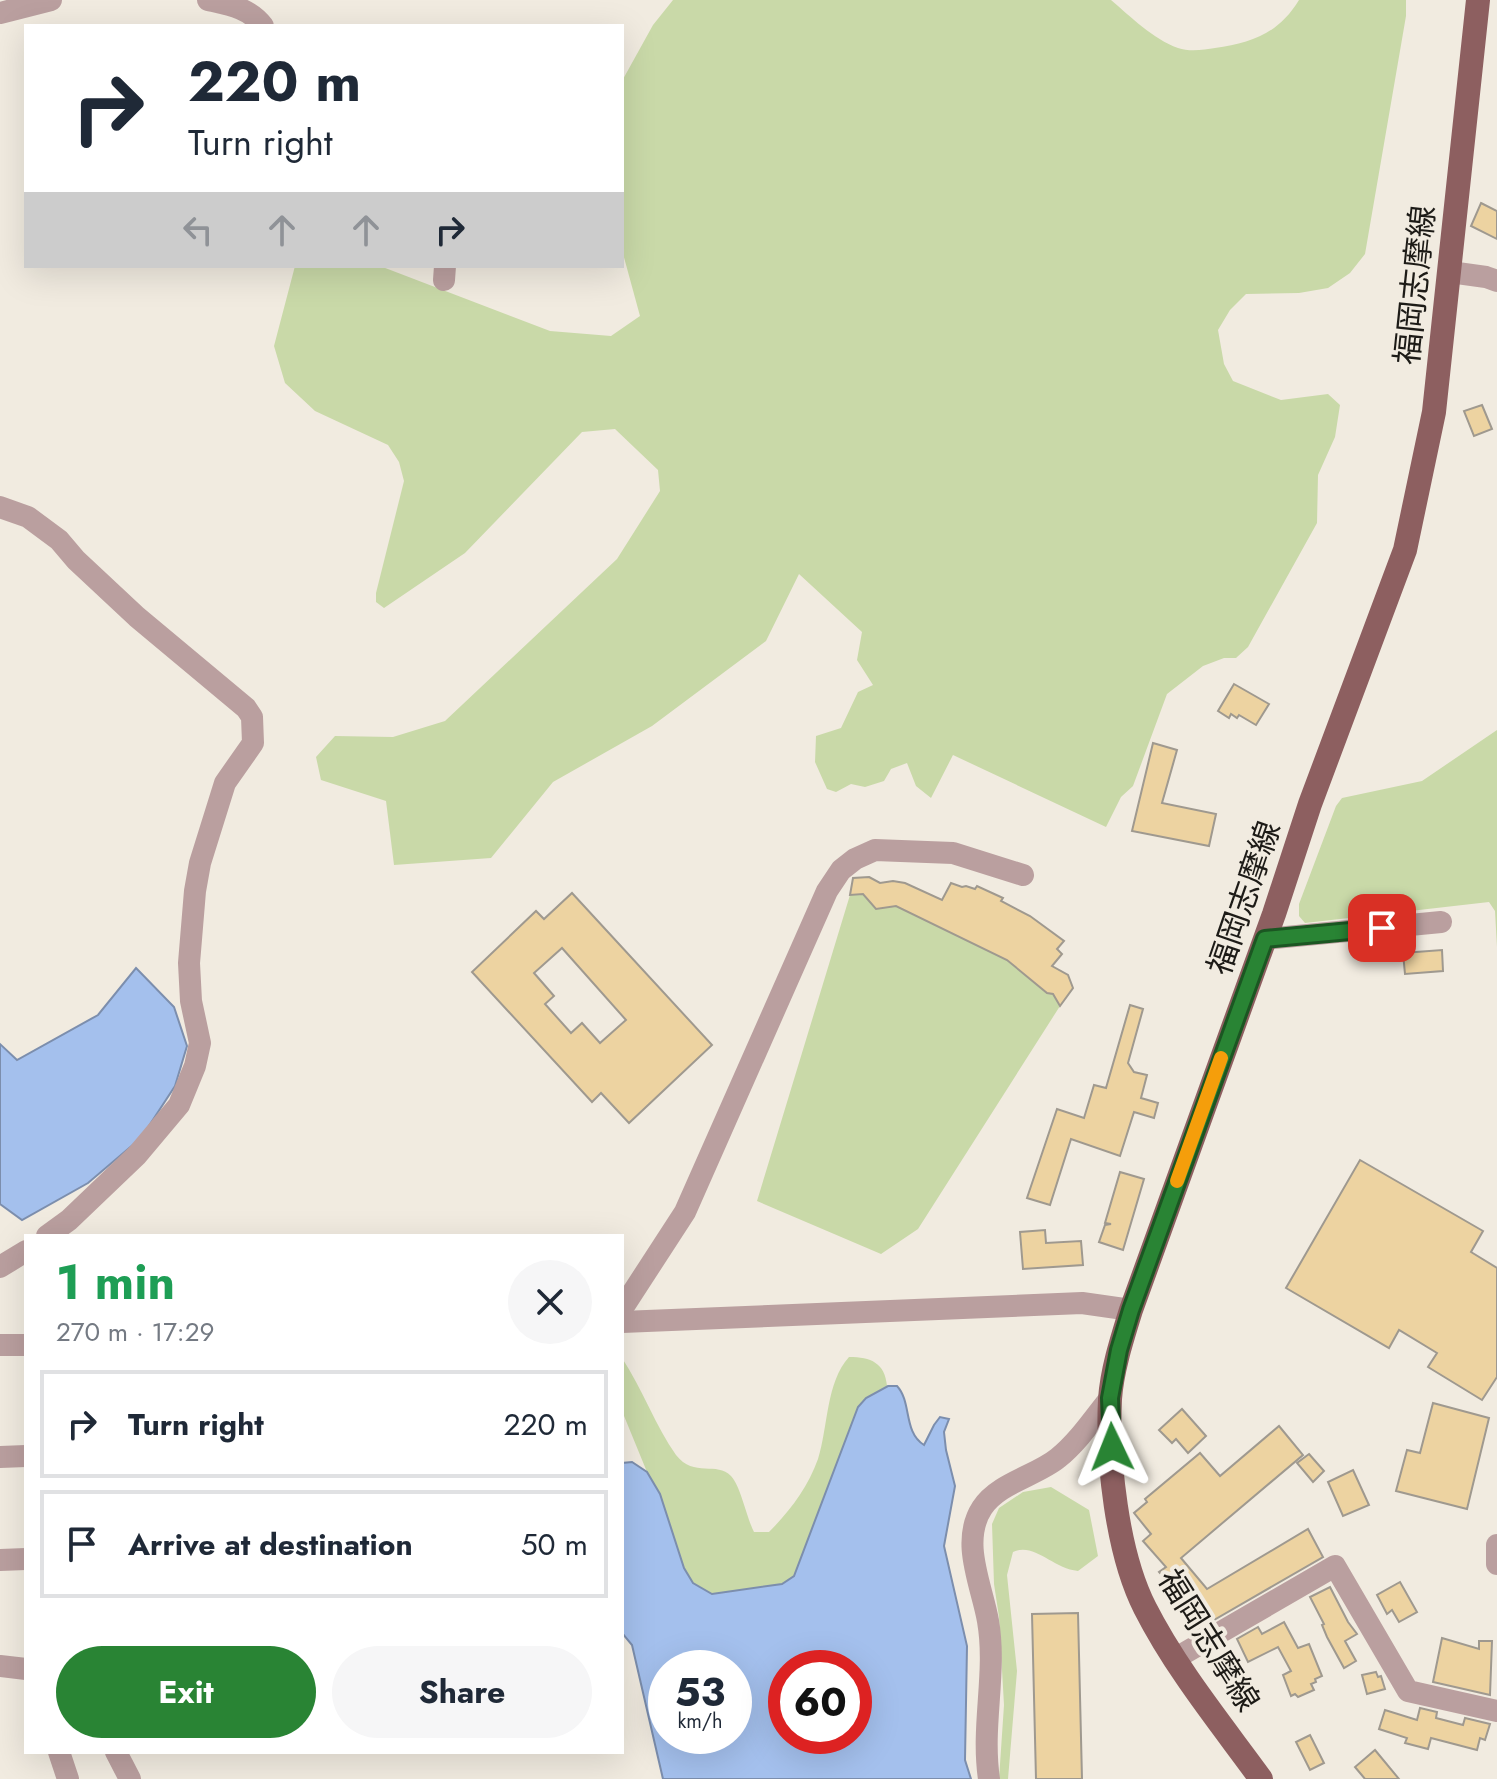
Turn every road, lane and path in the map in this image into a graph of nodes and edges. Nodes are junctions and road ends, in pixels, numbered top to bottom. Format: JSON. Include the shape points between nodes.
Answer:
{"nodes":[{"id":1,"x":51,"y":0,"type":"edge"},
{"id":2,"x":208,"y":0,"type":"edge"},
{"id":3,"x":1478,"y":0,"type":"edge"},
{"id":4,"x":0,"y":13,"type":"edge"},
{"id":5,"x":262,"y":24,"type":"edge"},
{"id":6,"x":1450,"y":272,"type":"junction"},
{"id":7,"x":1497,"y":281,"type":"edge"},
{"id":8,"x":0,"y":507,"type":"edge"},
{"id":9,"x":1023,"y":875,"type":"dead end"},
{"id":10,"x":1441,"y":922,"type":"dead end"},
{"id":11,"x":1265,"y":939,"type":"junction"},
{"id":12,"x":49,"y":1234,"type":"edge"},
{"id":13,"x":24,"y":1252,"type":"edge"},
{"id":14,"x":0,"y":1267,"type":"edge"},
{"id":15,"x":624,"y":1306,"type":"edge"},
{"id":16,"x":1131,"y":1310,"type":"junction"},
{"id":17,"x":624,"y":1322,"type":"edge"},
{"id":18,"x":0,"y":1345,"type":"edge"},
{"id":19,"x":24,"y":1345,"type":"edge"},
{"id":20,"x":1110,"y":1398,"type":"junction"},
{"id":21,"x":24,"y":1456,"type":"edge"},
{"id":22,"x":0,"y":1457,"type":"edge"},
{"id":23,"x":1497,"y":1545,"type":"edge"},
{"id":24,"x":24,"y":1559,"type":"edge"},
{"id":25,"x":0,"y":1560,"type":"edge"},
{"id":26,"x":1497,"y":1564,"type":"edge"},
{"id":27,"x":1176,"y":1658,"type":"junction"},
{"id":28,"x":0,"y":1666,"type":"edge"},
{"id":29,"x":24,"y":1669,"type":"edge"},
{"id":30,"x":1497,"y":1711,"type":"edge"},
{"id":31,"x":60,"y":1754,"type":"edge"},
{"id":32,"x":117,"y":1754,"type":"edge"},
{"id":33,"x":68,"y":1779,"type":"edge"},
{"id":34,"x":130,"y":1779,"type":"edge"},
{"id":35,"x":989,"y":1779,"type":"edge"},
{"id":36,"x":1261,"y":1779,"type":"edge"}],
"edges":[{"from":1,"to":4,"type":"street"},
{"from":2,"to":5,"type":"street","via":[[240,8]]},
{"from":3,"to":6,"type":"main road","name":"福岡志摩線"},
{"from":6,"to":7,"type":"street"},
{"from":6,"to":11,"type":"main road","name":"福岡志摩線","via":[[1434,412],[1405,550]]},
{"from":8,"to":12,"type":"street","via":[[28,517],[59,540],[137,617],[246,708],[254,730],[253,743],[225,783],[197,877],[189,963],[200,1043],[188,1085],[179,1105],[137,1155]]},
{"from":9,"to":15,"type":"street","via":[[953,853],[875,850],[841,870],[827,891],[685,1212]]},
{"from":10,"to":11,"type":"street"},
{"from":11,"to":16,"type":"main road","name":"福岡志摩線"},
{"from":13,"to":14,"type":"street"},
{"from":16,"to":17,"type":"street","via":[[1082,1303]]},
{"from":16,"to":20,"type":"main road","name":"福岡志摩線"},
{"from":18,"to":19,"type":"street"},
{"from":20,"to":27,"type":"main road","name":"福岡志摩線","via":[[1113,1472],[1127,1565],[1144,1607]]},
{"from":20,"to":35,"type":"street","via":[[1058,1458],[982,1508],[974,1533],[975,1575],[988,1621],[991,1665],[985,1757]]},
{"from":21,"to":22,"type":"street"},
{"from":23,"to":26,"type":"street"},
{"from":24,"to":25,"type":"street"},
{"from":27,"to":30,"type":"street","via":[[1335,1566],[1408,1691]]},
{"from":27,"to":36,"type":"main road","name":"福岡志摩線"},
{"from":28,"to":29,"type":"street"},
{"from":31,"to":33,"type":"street"},
{"from":32,"to":34,"type":"street"}]}
